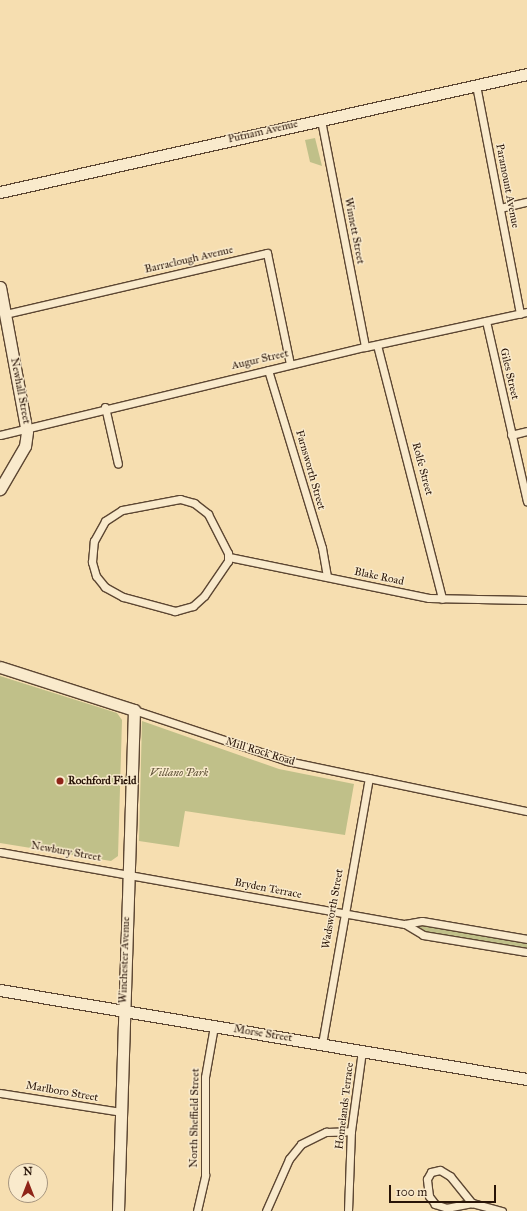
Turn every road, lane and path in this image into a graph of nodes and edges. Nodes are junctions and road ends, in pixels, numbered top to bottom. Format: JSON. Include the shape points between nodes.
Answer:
{"nodes":[{"id":1,"x":527,"y":74,"type":"edge"},
{"id":2,"x":476,"y":85,"type":"junction"},
{"id":3,"x":321,"y":120,"type":"junction"},
{"id":4,"x":0,"y":192,"type":"edge"},
{"id":5,"x":527,"y":202,"type":"edge"},
{"id":6,"x":500,"y":208,"type":"junction"},
{"id":7,"x":0,"y":287,"type":"edge"},
{"id":8,"x":524,"y":313,"type":"edge"},
{"id":9,"x":5,"y":314,"type":"junction"},
{"id":10,"x":486,"y":321,"type":"junction"},
{"id":11,"x":377,"y":345,"type":"junction"},
{"id":12,"x":365,"y":347,"type":"junction"},
{"id":13,"x":290,"y":364,"type":"junction"},
{"id":14,"x":268,"y":370,"type":"junction"},
{"id":15,"x":105,"y":407,"type":"junction"},
{"id":16,"x":26,"y":427,"type":"junction"},
{"id":17,"x":527,"y":431,"type":"edge"},
{"id":18,"x":511,"y":434,"type":"junction"},
{"id":19,"x":0,"y":435,"type":"edge"},
{"id":20,"x":118,"y":464,"type":"dead end"},
{"id":21,"x":0,"y":489,"type":"edge"},
{"id":22,"x":527,"y":501,"type":"edge"},
{"id":23,"x":229,"y":557,"type":"junction"},
{"id":24,"x":327,"y":577,"type":"junction"},
{"id":25,"x":442,"y":600,"type":"junction"},
{"id":26,"x":527,"y":600,"type":"edge"},
{"id":27,"x":0,"y":667,"type":"edge"},
{"id":28,"x":134,"y":710,"type":"junction"},
{"id":29,"x":369,"y":778,"type":"junction"},
{"id":30,"x":527,"y":811,"type":"edge"},
{"id":31,"x":0,"y":852,"type":"edge"},
{"id":32,"x":128,"y":874,"type":"junction"},
{"id":33,"x":344,"y":914,"type":"junction"},
{"id":34,"x":405,"y":924,"type":"junction"},
{"id":35,"x":527,"y":939,"type":"edge"},
{"id":36,"x":527,"y":952,"type":"edge"},
{"id":37,"x":0,"y":990,"type":"edge"},
{"id":38,"x":123,"y":1011,"type":"junction"},
{"id":39,"x":214,"y":1026,"type":"junction"},
{"id":40,"x":322,"y":1044,"type":"junction"},
{"id":41,"x":362,"y":1051,"type":"junction"},
{"id":42,"x":527,"y":1079,"type":"edge"},
{"id":43,"x":0,"y":1092,"type":"edge"},
{"id":44,"x":121,"y":1112,"type":"junction"},
{"id":45,"x":351,"y":1131,"type":"junction"},
{"id":46,"x":472,"y":1203,"type":"junction"},
{"id":47,"x":118,"y":1211,"type":"edge"},
{"id":48,"x":198,"y":1211,"type":"edge"},
{"id":49,"x":266,"y":1211,"type":"edge"},
{"id":50,"x":348,"y":1211,"type":"edge"},
{"id":51,"x":502,"y":1211,"type":"edge"}],
"edges":[{"from":1,"to":2,"type":"main road","name":"Putnam Avenue"},
{"from":2,"to":3,"type":"main road","name":"Putnam Avenue"},
{"from":2,"to":6,"type":"street","name":"Paramount Avenue"},
{"from":3,"to":4,"type":"main road","name":"Putnam Avenue"},
{"from":3,"to":12,"type":"street","name":"Winnett Street"},
{"from":5,"to":6,"type":"street"},
{"from":6,"to":8,"type":"street","name":"Paramount Avenue"},
{"from":7,"to":9,"type":"main road","name":"Newhall Street"},
{"from":8,"to":10,"type":"street","name":"Augur Street"},
{"from":9,"to":13,"type":"street","name":"Barraclough Avenue","via":[[267,253]]},
{"from":9,"to":16,"type":"main road","name":"Newhall Street"},
{"from":10,"to":11,"type":"street","name":"Augur Street"},
{"from":10,"to":18,"type":"street","name":"Giles Street"},
{"from":11,"to":12,"type":"street","name":"Augur Street"},
{"from":11,"to":25,"type":"street","name":"Rolfe Street"},
{"from":12,"to":13,"type":"street","name":"Augur Street"},
{"from":13,"to":14,"type":"street","name":"Augur Street"},
{"from":14,"to":15,"type":"street","name":"Augur Street"},
{"from":14,"to":24,"type":"street","name":"Farnsworth Street","via":[[322,548]]},
{"from":15,"to":16,"type":"street","name":"Augur Street"},
{"from":15,"to":20,"type":"street"},
{"from":16,"to":19,"type":"street","name":"Augur Street"},
{"from":16,"to":21,"type":"main road","name":"Newhall Street","via":[[25,446]]},
{"from":17,"to":18,"type":"street"},
{"from":18,"to":22,"type":"street","name":"Giles Street"},
{"from":23,"to":23,"type":"street","via":[[199,601],[175,611],[111,592],[96,576],[92,562],[94,541],[111,516],[172,499],[188,500],[202,508]]},
{"from":23,"to":24,"type":"street","name":"Blake Road"},
{"from":24,"to":25,"type":"street","name":"Blake Road"},
{"from":25,"to":26,"type":"street","name":"Blake Road"},
{"from":27,"to":28,"type":"main road","name":"Mill Rock Road"},
{"from":28,"to":29,"type":"street","name":"Mill Rock Road","via":[[287,761]]},
{"from":28,"to":32,"type":"main road","name":"Winchester Avenue"},
{"from":29,"to":30,"type":"street","name":"Mill Rock Road"},
{"from":29,"to":33,"type":"street","name":"Wadsworth Street"},
{"from":31,"to":32,"type":"street","name":"Newbury Street"},
{"from":32,"to":33,"type":"street","name":"Bryden Terrace"},
{"from":32,"to":38,"type":"main road","name":"Winchester Avenue"},
{"from":33,"to":34,"type":"street","name":"Bryden Terrace"},
{"from":33,"to":40,"type":"street","name":"Wadsworth Street"},
{"from":34,"to":35,"type":"street","name":"Bryden Terrace","via":[[422,920]]},
{"from":34,"to":36,"type":"street","name":"Bryden Terrace","via":[[423,935]]},
{"from":37,"to":38,"type":"main road","name":"Morse Street"},
{"from":38,"to":39,"type":"main road","name":"Morse Street"},
{"from":38,"to":44,"type":"main road","name":"Winchester Avenue"},
{"from":39,"to":40,"type":"main road","name":"Morse Street"},
{"from":39,"to":48,"type":"street","name":"North Sheffield Street","via":[[205,1077],[205,1175]]},
{"from":40,"to":41,"type":"main road","name":"Morse Street"},
{"from":41,"to":42,"type":"main road","name":"Morse Street"},
{"from":41,"to":45,"type":"street","name":"Homelands Terrace"},
{"from":43,"to":44,"type":"street","name":"Marlboro Street"},
{"from":44,"to":47,"type":"main road","name":"Winchester Avenue"},
{"from":45,"to":49,"type":"street","via":[[326,1132],[301,1144],[289,1158]]},
{"from":45,"to":50,"type":"street","name":"Homelands Terrace"},
{"from":46,"to":46,"type":"street","via":[[447,1173],[437,1170],[428,1176],[429,1196],[439,1206],[452,1208]]},
{"from":46,"to":51,"type":"street"}]}
